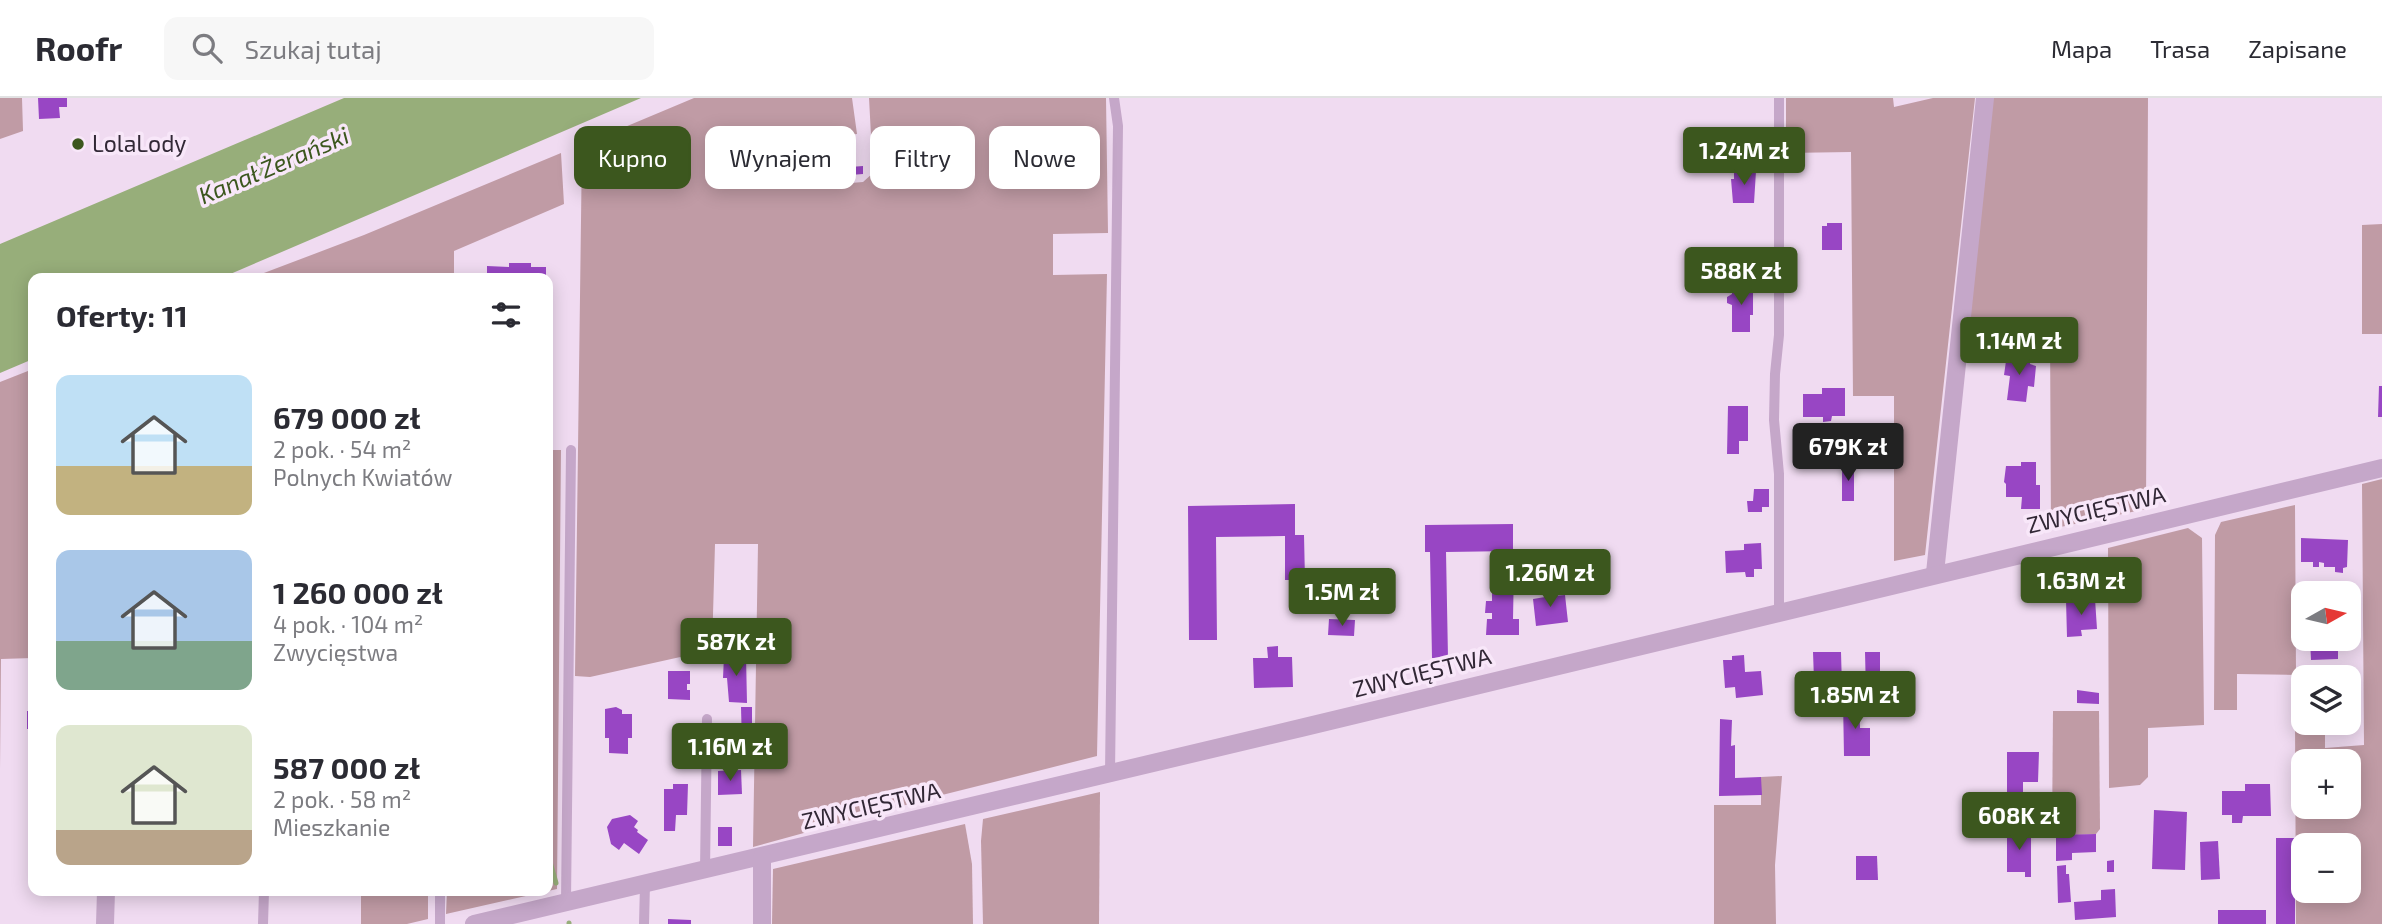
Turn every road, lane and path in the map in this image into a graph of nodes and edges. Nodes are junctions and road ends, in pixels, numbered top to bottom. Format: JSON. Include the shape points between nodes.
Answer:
{"nodes":[{"id":1,"x":1114,"y":98,"type":"edge"},
{"id":2,"x":1779,"y":98,"type":"edge"},
{"id":3,"x":1985,"y":98,"type":"edge"},
{"id":4,"x":571,"y":450,"type":"dead end"},
{"id":5,"x":2382,"y":468,"type":"edge"},
{"id":6,"x":1935,"y":573,"type":"junction"},
{"id":7,"x":1779,"y":611,"type":"junction"},
{"id":8,"x":707,"y":719,"type":"dead end"},
{"id":9,"x":1110,"y":774,"type":"junction"},
{"id":10,"x":762,"y":857,"type":"junction"},
{"id":11,"x":705,"y":871,"type":"junction"},
{"id":12,"x":645,"y":884,"type":"junction"},
{"id":13,"x":106,"y":896,"type":"edge"},
{"id":14,"x":264,"y":896,"type":"edge"},
{"id":15,"x":440,"y":896,"type":"edge"},
{"id":16,"x":566,"y":902,"type":"junction"},
{"id":17,"x":105,"y":924,"type":"edge"},
{"id":18,"x":263,"y":924,"type":"edge"},
{"id":19,"x":440,"y":924,"type":"edge"},
{"id":20,"x":474,"y":924,"type":"edge"},
{"id":21,"x":644,"y":924,"type":"edge"},
{"id":22,"x":762,"y":924,"type":"edge"}],
"edges":[{"from":1,"to":9,"type":"lane","via":[[1118,127]]},
{"from":2,"to":7,"type":"lane","via":[[1779,335],[1774,420],[1779,474]]},
{"from":3,"to":6,"type":"street"},
{"from":4,"to":16,"type":"lane"},
{"from":5,"to":6,"type":"street","name":"ZWYCIĘSTWA"},
{"from":6,"to":7,"type":"street","name":"ZWYCIĘSTWA"},
{"from":7,"to":9,"type":"street","name":"ZWYCIĘSTWA"},
{"from":8,"to":11,"type":"lane"},
{"from":9,"to":10,"type":"street","name":"ZWYCIĘSTWA"},
{"from":10,"to":11,"type":"street","name":"ZWYCIĘSTWA"},
{"from":10,"to":22,"type":"street"},
{"from":11,"to":12,"type":"street","name":"ZWYCIĘSTWA"},
{"from":12,"to":16,"type":"street","name":"ZWYCIĘSTWA"},
{"from":12,"to":21,"type":"lane"},
{"from":13,"to":17,"type":"street"},
{"from":14,"to":18,"type":"lane"},
{"from":15,"to":19,"type":"lane"},
{"from":16,"to":20,"type":"street","name":"ZWYCIĘSTWA"}]}
